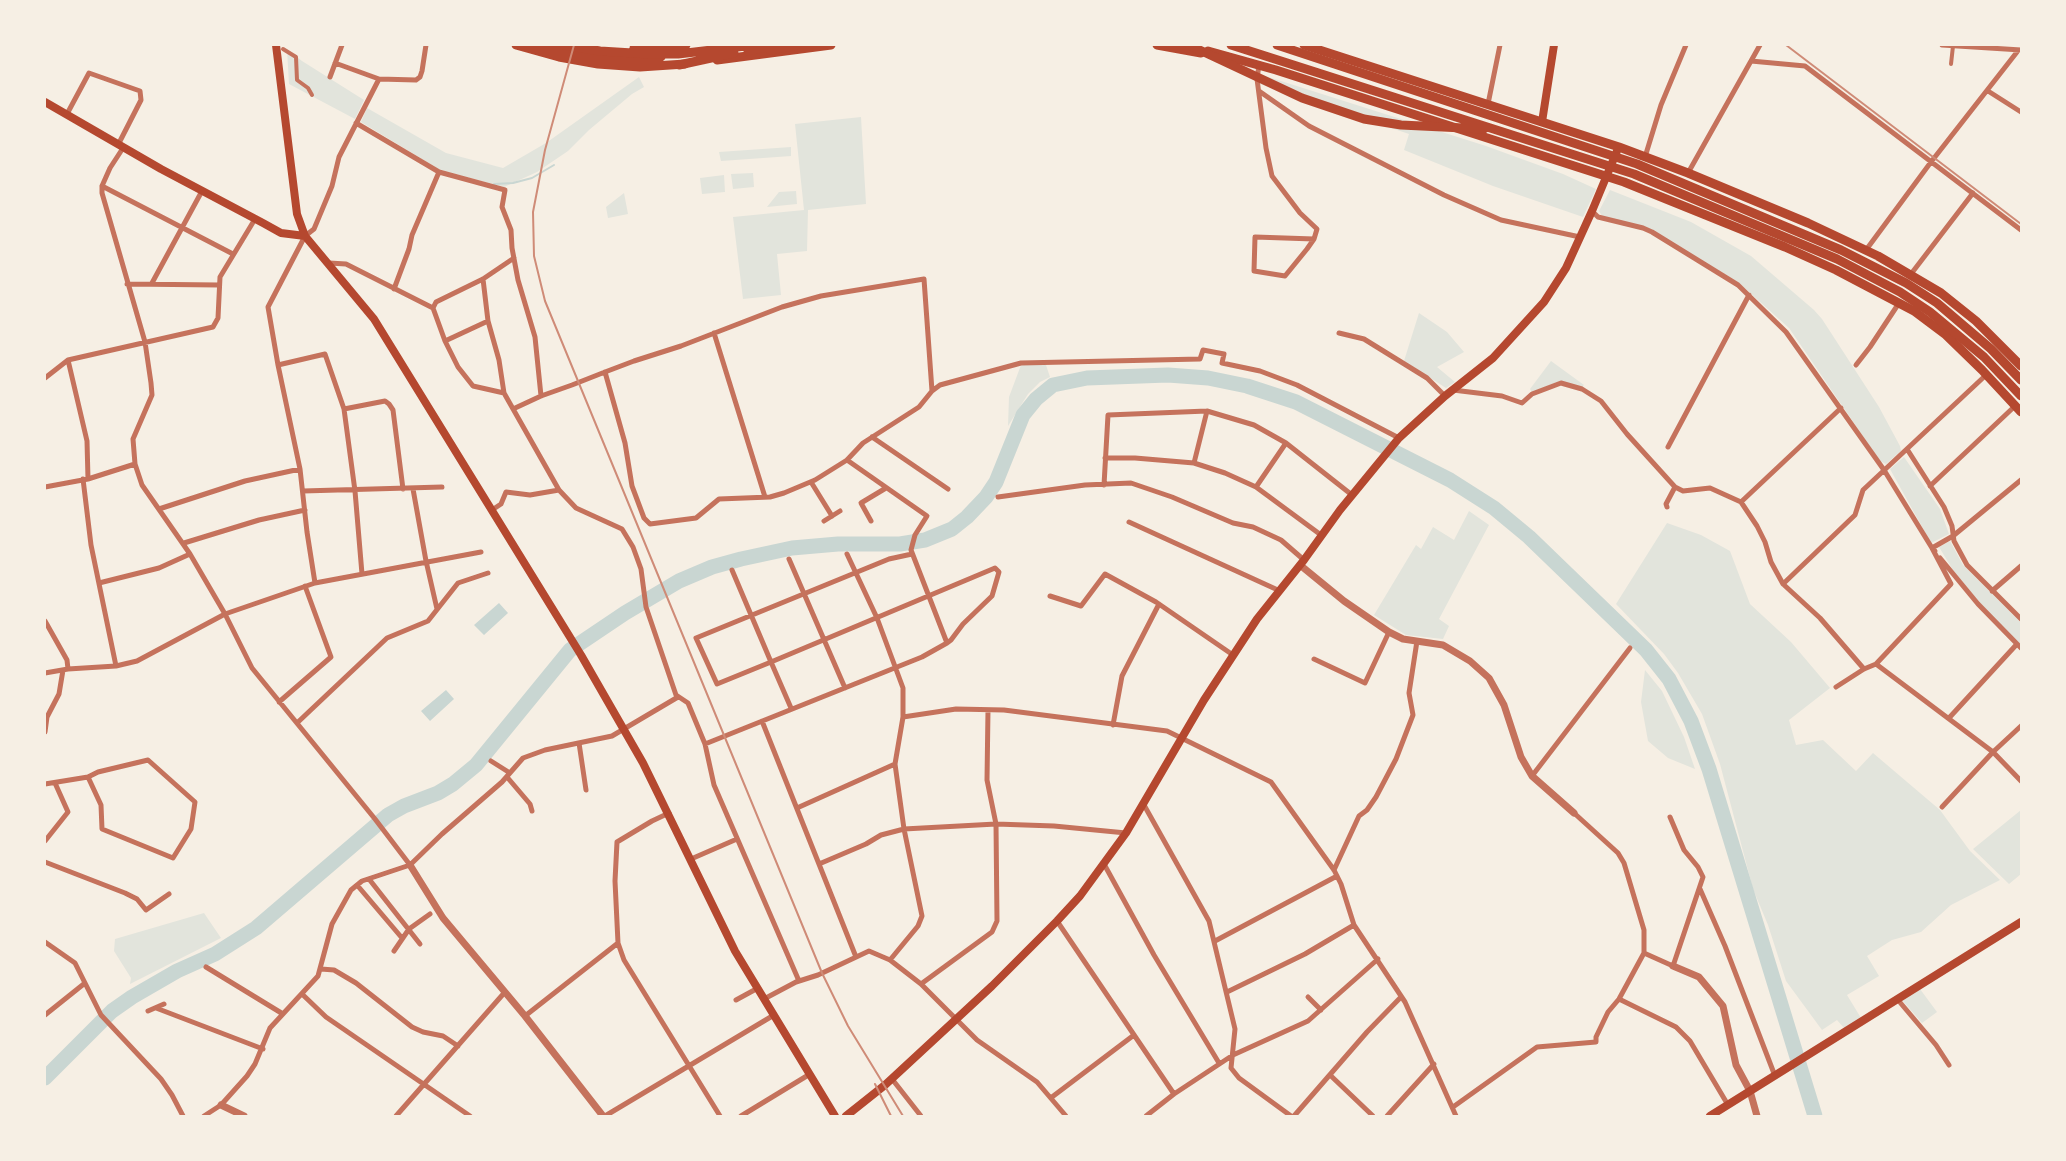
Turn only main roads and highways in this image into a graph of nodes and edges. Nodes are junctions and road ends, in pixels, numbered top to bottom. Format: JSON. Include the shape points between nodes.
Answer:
{"nodes":[{"id":1,"x":516,"y":45,"type":"edge"},
{"id":2,"x":538,"y":45,"type":"edge"},
{"id":3,"x":686,"y":45,"type":"edge"},
{"id":4,"x":754,"y":45,"type":"edge"},
{"id":5,"x":775,"y":45,"type":"edge"},
{"id":6,"x":797,"y":45,"type":"edge"},
{"id":7,"x":831,"y":45,"type":"edge"},
{"id":8,"x":1157,"y":45,"type":"edge"},
{"id":9,"x":1182,"y":45,"type":"edge"},
{"id":10,"x":1231,"y":45,"type":"edge"},
{"id":11,"x":1305,"y":45,"type":"edge"},
{"id":12,"x":1554,"y":45,"type":"edge"},
{"id":13,"x":737,"y":46,"type":"edge"},
{"id":14,"x":1191,"y":46,"type":"edge"},
{"id":15,"x":1280,"y":46,"type":"edge"},
{"id":16,"x":280,"y":47,"type":"edge"},
{"id":17,"x":561,"y":51,"type":"edge"},
{"id":18,"x":578,"y":53,"type":"edge"},
{"id":19,"x":679,"y":65,"type":"junction"},
{"id":20,"x":1259,"y":66,"type":"junction"},
{"id":21,"x":45,"y":102,"type":"edge"},
{"id":22,"x":1542,"y":122,"type":"junction"},
{"id":23,"x":1518,"y":136,"type":"junction"},
{"id":24,"x":1619,"y":147,"type":"junction"},
{"id":25,"x":1606,"y":180,"type":"junction"},
{"id":26,"x":305,"y":236,"type":"junction"},
{"id":27,"x":2021,"y":366,"type":"edge"},
{"id":28,"x":2021,"y":380,"type":"edge"},
{"id":29,"x":2021,"y":396,"type":"edge"},
{"id":30,"x":2018,"y":409,"type":"edge"},
{"id":31,"x":2021,"y":922,"type":"edge"},
{"id":32,"x":835,"y":1116,"type":"edge"},
{"id":33,"x":846,"y":1116,"type":"edge"},
{"id":34,"x":1710,"y":1116,"type":"edge"}],
"edges":[{"from":1,"to":17,"type":"highway"},
{"from":2,"to":17,"type":"highway"},
{"from":3,"to":18,"type":"highway"},
{"from":4,"to":13,"type":"highway"},
{"from":5,"to":19,"type":"highway"},
{"from":6,"to":13,"type":"highway","via":[[756,51]]},
{"from":7,"to":19,"type":"highway"},
{"from":8,"to":20,"type":"highway"},
{"from":9,"to":20,"type":"highway"},
{"from":10,"to":23,"type":"highway"},
{"from":11,"to":22,"type":"highway"},
{"from":12,"to":22,"type":"main road"},
{"from":13,"to":17,"type":"highway","via":[[678,54]]},
{"from":13,"to":18,"type":"highway","via":[[640,59]]},
{"from":14,"to":23,"type":"highway","via":[[1302,98],[1364,118]]},
{"from":15,"to":28,"type":"highway","via":[[1637,164],[1841,250],[1937,303]]},
{"from":16,"to":26,"type":"main road","via":[[297,214]]},
{"from":17,"to":18,"type":"highway"},
{"from":18,"to":19,"type":"highway","via":[[598,64]]},
{"from":20,"to":25,"type":"highway"},
{"from":21,"to":26,"type":"main road","via":[[281,233]]},
{"from":22,"to":24,"type":"highway"},
{"from":23,"to":29,"type":"highway","via":[[1671,188],[1868,274],[1957,333]]},
{"from":24,"to":25,"type":"main road"},
{"from":24,"to":27,"type":"highway","via":[[1808,223],[1911,274],[1976,321]]},
{"from":25,"to":30,"type":"highway","via":[[1724,221],[1836,270],[1899,303],[1946,335]]},
{"from":25,"to":33,"type":"main road","via":[[1566,268],[1544,303],[1493,358],[1399,438],[1321,535],[1257,619],[1144,805],[1080,896],[955,1020]]},
{"from":26,"to":32,"type":"main road","via":[[374,319],[580,653],[629,736],[735,951]]},
{"from":31,"to":34,"type":"main road"}]}
